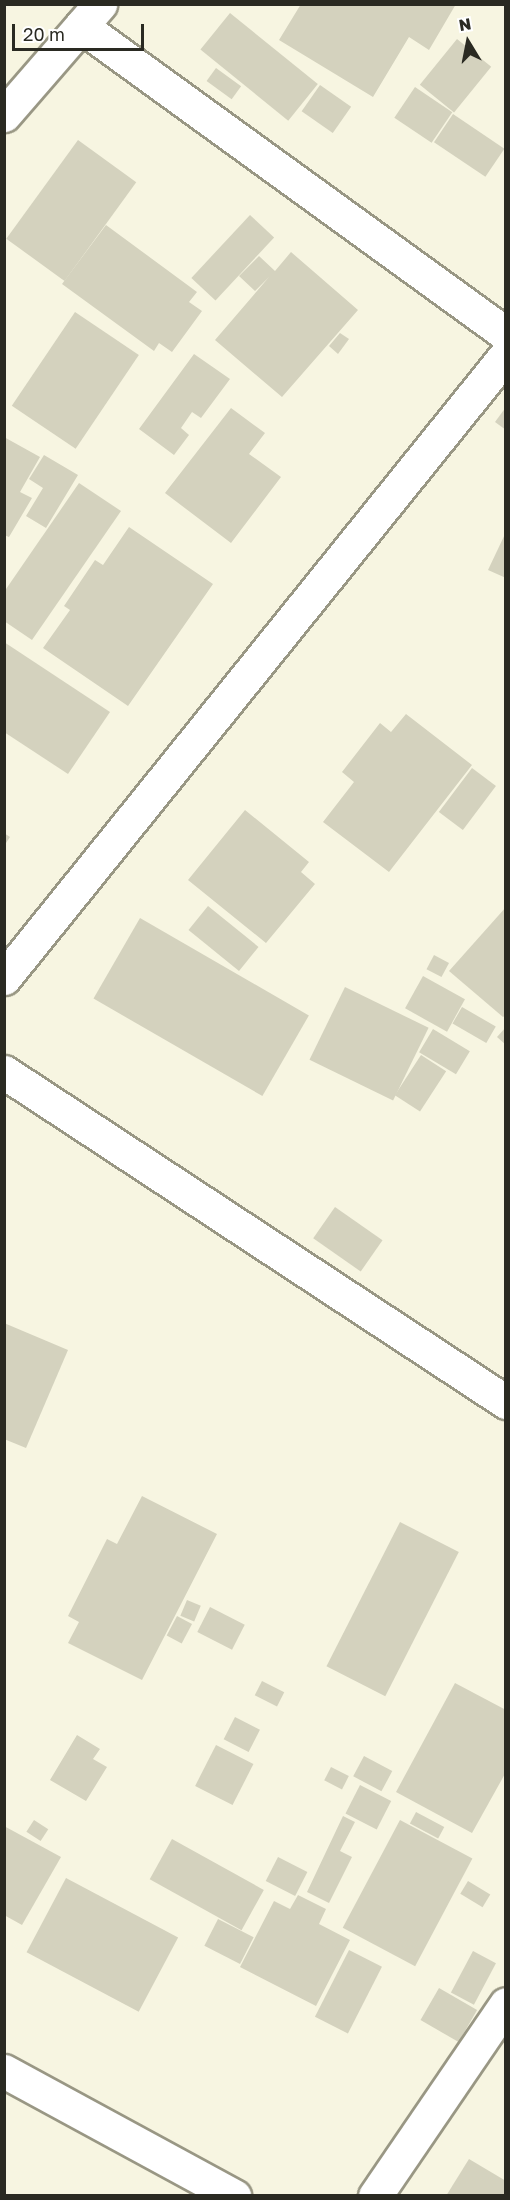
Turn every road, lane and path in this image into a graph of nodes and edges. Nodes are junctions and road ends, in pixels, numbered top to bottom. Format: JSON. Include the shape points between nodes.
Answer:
{"nodes":[{"id":1,"x":90,"y":15,"type":"edge"},
{"id":2,"x":4,"y":115,"type":"edge"},
{"id":3,"x":506,"y":334,"type":"edge"},
{"id":4,"x":506,"y":355,"type":"edge"},
{"id":5,"x":4,"y":978,"type":"edge"},
{"id":6,"x":4,"y":1072,"type":"edge"},
{"id":7,"x":506,"y":1402,"type":"edge"},
{"id":8,"x":506,"y":2004,"type":"edge"},
{"id":9,"x":4,"y":2071,"type":"edge"},
{"id":10,"x":234,"y":2196,"type":"edge"},
{"id":11,"x":375,"y":2196,"type":"edge"}],
"edges":[{"from":1,"to":2,"type":"street"},
{"from":1,"to":3,"type":"street"},
{"from":4,"to":5,"type":"street"},
{"from":6,"to":7,"type":"street"},
{"from":8,"to":11,"type":"street"},
{"from":9,"to":10,"type":"street"}]}
